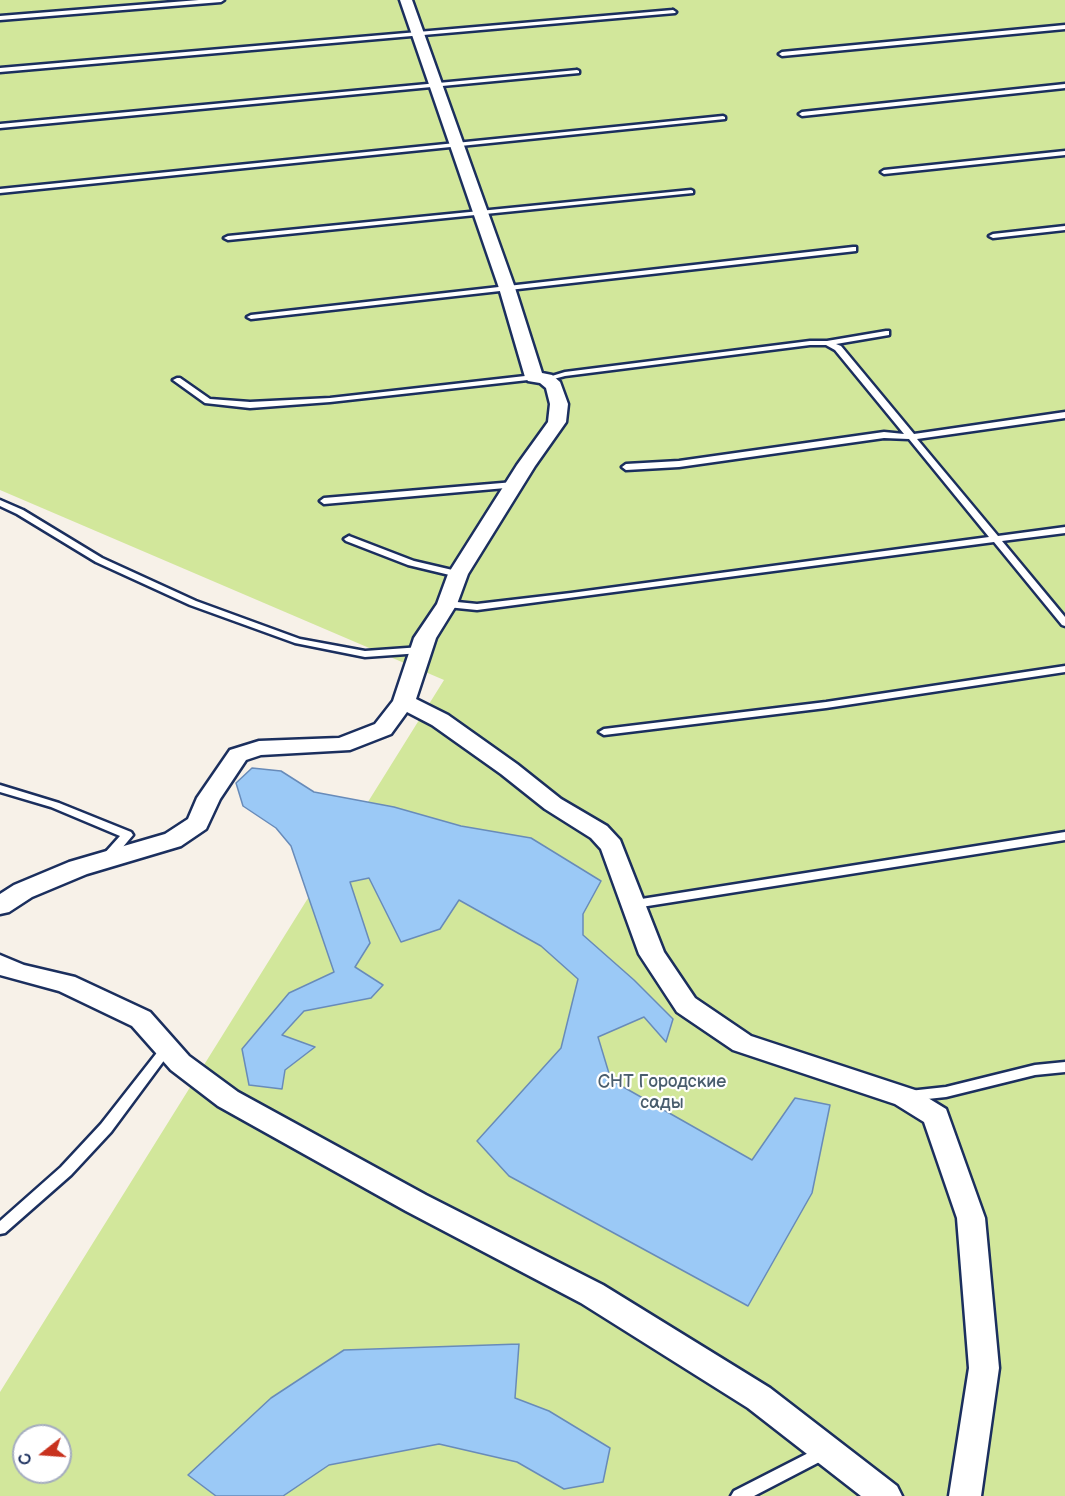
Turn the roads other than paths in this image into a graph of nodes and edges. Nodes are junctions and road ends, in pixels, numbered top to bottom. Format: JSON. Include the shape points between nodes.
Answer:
{"nodes":[{"id":1,"x":220,"y":0,"type":"edge"},
{"id":2,"x":406,"y":0,"type":"edge"},
{"id":3,"x":673,"y":12,"type":"dead end"},
{"id":4,"x":0,"y":18,"type":"edge"},
{"id":5,"x":1065,"y":27,"type":"edge"},
{"id":6,"x":418,"y":33,"type":"junction"},
{"id":7,"x":782,"y":54,"type":"dead end"},
{"id":8,"x":0,"y":70,"type":"edge"},
{"id":9,"x":577,"y":72,"type":"dead end"},
{"id":10,"x":437,"y":86,"type":"junction"},
{"id":11,"x":1065,"y":86,"type":"edge"},
{"id":12,"x":802,"y":114,"type":"dead end"},
{"id":13,"x":723,"y":118,"type":"dead end"},
{"id":14,"x":0,"y":126,"type":"edge"},
{"id":15,"x":458,"y":146,"type":"junction"},
{"id":16,"x":1065,"y":153,"type":"edge"},
{"id":17,"x":884,"y":172,"type":"dead end"},
{"id":18,"x":0,"y":191,"type":"edge"},
{"id":19,"x":691,"y":192,"type":"dead end"},
{"id":20,"x":480,"y":212,"type":"junction"},
{"id":21,"x":1065,"y":228,"type":"edge"},
{"id":22,"x":993,"y":236,"type":"dead end"},
{"id":23,"x":228,"y":238,"type":"dead end"},
{"id":24,"x":853,"y":249,"type":"dead end"},
{"id":25,"x":507,"y":288,"type":"junction"},
{"id":26,"x":251,"y":316,"type":"dead end"},
{"id":27,"x":886,"y":333,"type":"dead end"},
{"id":28,"x":826,"y":343,"type":"junction"},
{"id":29,"x":540,"y":378,"type":"junction"},
{"id":30,"x":177,"y":380,"type":"dead end"},
{"id":31,"x":1065,"y":415,"type":"edge"},
{"id":32,"x":911,"y":437,"type":"junction"},
{"id":33,"x":626,"y":467,"type":"dead end"},
{"id":34,"x":514,"y":485,"type":"junction"},
{"id":35,"x":324,"y":501,"type":"dead end"},
{"id":36,"x":0,"y":503,"type":"edge"},
{"id":37,"x":1065,"y":530,"type":"edge"},
{"id":38,"x":349,"y":539,"type":"dead end"},
{"id":39,"x":996,"y":539,"type":"junction"},
{"id":40,"x":458,"y":574,"type":"junction"},
{"id":41,"x":447,"y":604,"type":"junction"},
{"id":42,"x":1065,"y":623,"type":"edge"},
{"id":43,"x":421,"y":650,"type":"junction"},
{"id":44,"x":1065,"y":669,"type":"edge"},
{"id":45,"x":404,"y":702,"type":"junction"},
{"id":46,"x":604,"y":732,"type":"dead end"},
{"id":47,"x":0,"y":788,"type":"edge"},
{"id":48,"x":1065,"y":836,"type":"edge"},
{"id":49,"x":107,"y":858,"type":"junction"},
{"id":50,"x":635,"y":904,"type":"junction"},
{"id":51,"x":0,"y":906,"type":"edge"},
{"id":52,"x":0,"y":964,"type":"edge"},
{"id":53,"x":167,"y":1048,"type":"junction"},
{"id":54,"x":1065,"y":1067,"type":"edge"},
{"id":55,"x":905,"y":1097,"type":"junction"},
{"id":56,"x":0,"y":1229,"type":"edge"},
{"id":57,"x":827,"y":1450,"type":"junction"},
{"id":58,"x":739,"y":1496,"type":"edge"},
{"id":59,"x":886,"y":1496,"type":"edge"},
{"id":60,"x":965,"y":1496,"type":"edge"}],
"edges":[{"from":1,"to":4,"type":"lane"},
{"from":2,"to":6,"type":"street"},
{"from":3,"to":6,"type":"lane"},
{"from":5,"to":7,"type":"lane"},
{"from":6,"to":8,"type":"lane"},
{"from":6,"to":10,"type":"street"},
{"from":9,"to":10,"type":"lane"},
{"from":10,"to":14,"type":"lane"},
{"from":10,"to":15,"type":"street"},
{"from":11,"to":12,"type":"lane"},
{"from":13,"to":15,"type":"lane"},
{"from":15,"to":18,"type":"lane"},
{"from":15,"to":20,"type":"street"},
{"from":16,"to":17,"type":"lane"},
{"from":19,"to":20,"type":"lane"},
{"from":20,"to":23,"type":"lane"},
{"from":20,"to":25,"type":"street"},
{"from":21,"to":22,"type":"lane"},
{"from":24,"to":25,"type":"lane"},
{"from":25,"to":26,"type":"lane"},
{"from":25,"to":29,"type":"street"},
{"from":27,"to":28,"type":"lane"},
{"from":28,"to":29,"type":"lane"},
{"from":28,"to":32,"type":"lane","via":[[838,348]]},
{"from":29,"to":30,"type":"lane","via":[[250,405],[208,401]]},
{"from":29,"to":34,"type":"street","via":[[554,386],[559,404],[556,422]]},
{"from":31,"to":32,"type":"lane"},
{"from":32,"to":33,"type":"lane","via":[[884,435],[679,464]]},
{"from":32,"to":39,"type":"lane"},
{"from":34,"to":35,"type":"lane"},
{"from":34,"to":40,"type":"street"},
{"from":36,"to":43,"type":"lane","via":[[99,560],[193,603],[298,641],[365,654]]},
{"from":37,"to":39,"type":"lane"},
{"from":38,"to":40,"type":"lane","via":[[411,563]]},
{"from":39,"to":41,"type":"lane","via":[[488,606]]},
{"from":39,"to":42,"type":"lane"},
{"from":40,"to":41,"type":"street"},
{"from":41,"to":43,"type":"street"},
{"from":43,"to":45,"type":"street"},
{"from":44,"to":46,"type":"lane","via":[[826,705]]},
{"from":45,"to":49,"type":"street","via":[[383,729],[342,746],[259,748],[238,755],[209,798],[198,825],[172,840]]},
{"from":45,"to":50,"type":"street","via":[[440,720],[553,804],[599,832],[612,846]]},
{"from":47,"to":49,"type":"lane","via":[[56,805],[127,835]]},
{"from":48,"to":50,"type":"lane"},
{"from":49,"to":51,"type":"street","via":[[23,891]]},
{"from":50,"to":55,"type":"street","via":[[652,954],[686,1005],[742,1043]]},
{"from":52,"to":53,"type":"street","via":[[66,984],[141,1019]]},
{"from":53,"to":56,"type":"lane","via":[[106,1128],[66,1171]]},
{"from":53,"to":57,"type":"street","via":[[180,1063],[228,1099],[592,1294],[759,1398]]},
{"from":54,"to":55,"type":"lane"},
{"from":55,"to":60,"type":"street","via":[[936,1116],[971,1218],[984,1368]]},
{"from":57,"to":58,"type":"lane"},
{"from":57,"to":59,"type":"street"}]}
